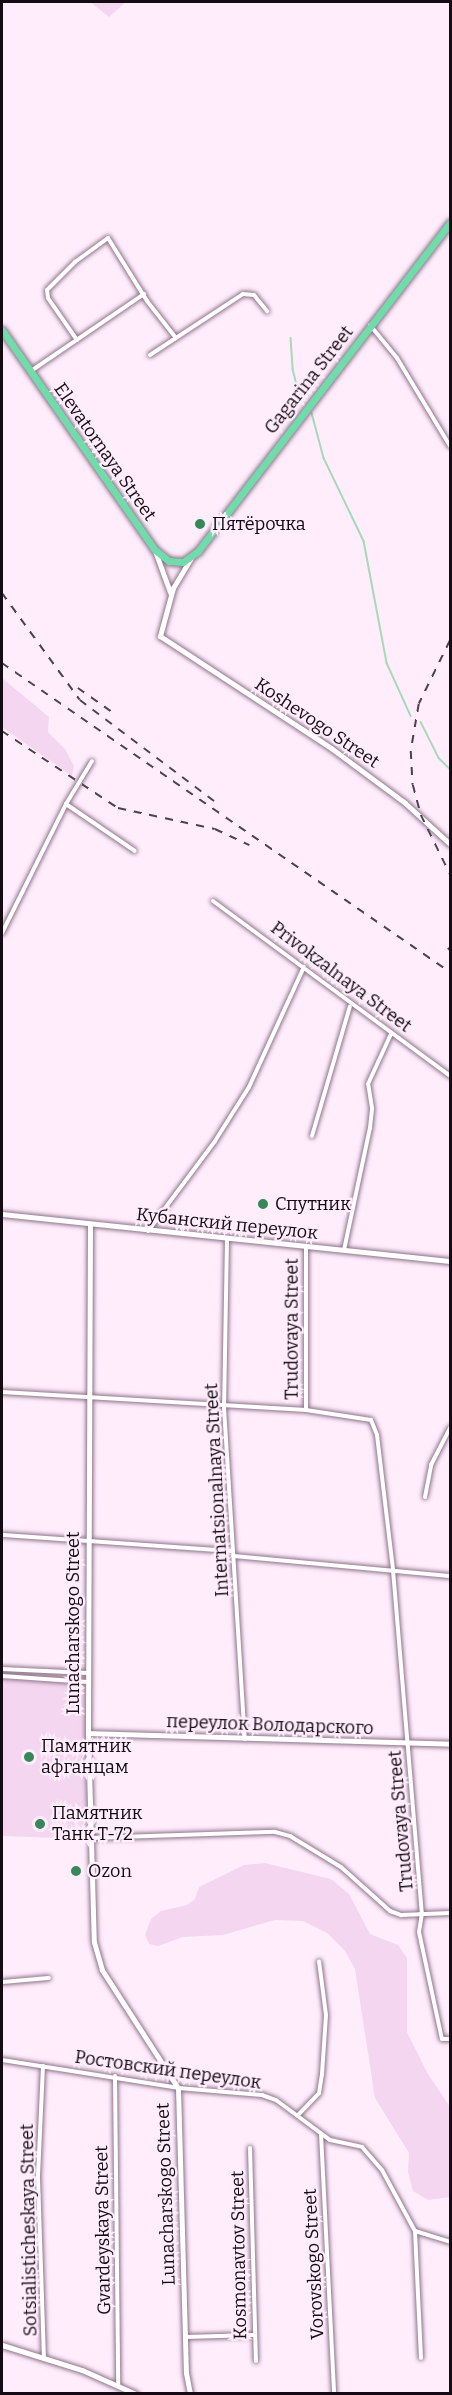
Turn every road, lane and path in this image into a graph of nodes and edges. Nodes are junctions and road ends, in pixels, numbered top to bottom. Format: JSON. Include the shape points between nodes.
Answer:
{"nodes":[{"id":1,"x":450,"y":222,"type":"edge"},
{"id":2,"x":144,"y":294,"type":"junction"},
{"id":3,"x":267,"y":311,"type":"dead end"},
{"id":4,"x":370,"y":325,"type":"junction"},
{"id":5,"x":2,"y":330,"type":"edge"},
{"id":6,"x":176,"y":338,"type":"junction"},
{"id":7,"x":77,"y":340,"type":"junction"},
{"id":8,"x":150,"y":356,"type":"dead end"},
{"id":9,"x":31,"y":372,"type":"junction"},
{"id":10,"x":450,"y":446,"type":"edge"},
{"id":11,"x":154,"y":549,"type":"junction"},
{"id":12,"x":193,"y":556,"type":"junction"},
{"id":13,"x":170,"y":596,"type":"junction"},
{"id":14,"x":160,"y":636,"type":"joint"},
{"id":15,"x":92,"y":761,"type":"dead end"},
{"id":16,"x":66,"y":804,"type":"junction"},
{"id":17,"x":450,"y":844,"type":"edge"},
{"id":18,"x":135,"y":851,"type":"dead end"},
{"id":19,"x":213,"y":901,"type":"dead end"},
{"id":20,"x":2,"y":933,"type":"edge"},
{"id":21,"x":304,"y":968,"type":"junction"},
{"id":22,"x":350,"y":1006,"type":"junction"},
{"id":23,"x":391,"y":1034,"type":"junction"},
{"id":24,"x":450,"y":1077,"type":"edge"},
{"id":25,"x":312,"y":1136,"type":"dead end"},
{"id":26,"x":2,"y":1214,"type":"edge"},
{"id":27,"x":90,"y":1224,"type":"junction"},
{"id":28,"x":148,"y":1231,"type":"junction"},
{"id":29,"x":227,"y":1239,"type":"junction"},
{"id":30,"x":306,"y":1247,"type":"junction"},
{"id":31,"x":343,"y":1251,"type":"junction"},
{"id":32,"x":450,"y":1261,"type":"edge"},
{"id":33,"x":2,"y":1392,"type":"edge"},
{"id":34,"x":87,"y":1399,"type":"junction"},
{"id":35,"x":224,"y":1408,"type":"junction"},
{"id":36,"x":306,"y":1410,"type":"junction"},
{"id":37,"x":450,"y":1428,"type":"edge"},
{"id":38,"x":425,"y":1497,"type":"dead end"},
{"id":39,"x":2,"y":1535,"type":"edge"},
{"id":40,"x":87,"y":1542,"type":"junction"},
{"id":41,"x":232,"y":1554,"type":"junction"},
{"id":42,"x":393,"y":1570,"type":"junction"},
{"id":43,"x":450,"y":1576,"type":"edge"},
{"id":44,"x":2,"y":1669,"type":"edge"},
{"id":45,"x":89,"y":1673,"type":"junction"},
{"id":46,"x":2,"y":1676,"type":"edge"},
{"id":47,"x":89,"y":1682,"type":"junction"},
{"id":48,"x":88,"y":1733,"type":"junction"},
{"id":49,"x":245,"y":1740,"type":"junction"},
{"id":50,"x":408,"y":1743,"type":"junction"},
{"id":51,"x":450,"y":1744,"type":"edge"},
{"id":52,"x":89,"y":1839,"type":"junction"},
{"id":53,"x":422,"y":1913,"type":"junction"},
{"id":54,"x":450,"y":1913,"type":"edge"},
{"id":55,"x":319,"y":1961,"type":"dead end"},
{"id":56,"x":49,"y":1978,"type":"dead end"},
{"id":57,"x":2,"y":1982,"type":"edge"},
{"id":58,"x":450,"y":2039,"type":"edge"},
{"id":59,"x":2,"y":2060,"type":"edge"},
{"id":60,"x":43,"y":2066,"type":"junction"},
{"id":61,"x":115,"y":2076,"type":"junction"},
{"id":62,"x":177,"y":2088,"type":"junction"},
{"id":63,"x":298,"y":2115,"type":"junction"},
{"id":64,"x":321,"y":2134,"type":"junction"},
{"id":65,"x":250,"y":2148,"type":"dead end"},
{"id":66,"x":415,"y":2231,"type":"junction"},
{"id":67,"x":450,"y":2242,"type":"edge"},
{"id":68,"x":254,"y":2335,"type":"junction"},
{"id":69,"x":185,"y":2337,"type":"junction"},
{"id":70,"x":2,"y":2345,"type":"edge"},
{"id":71,"x":421,"y":2358,"type":"dead end"},
{"id":72,"x":44,"y":2359,"type":"junction"},
{"id":73,"x":256,"y":2361,"type":"dead end"},
{"id":74,"x":118,"y":2384,"type":"junction"},
{"id":75,"x":136,"y":2394,"type":"edge"},
{"id":76,"x":190,"y":2394,"type":"edge"},
{"id":77,"x":334,"y":2394,"type":"edge"}],
"edges":[{"from":1,"to":4,"type":"main road","name":"Gagarina Street"},
{"from":2,"to":6,"type":"street"},
{"from":2,"to":7,"type":"street","name":"Elevatornaya Street"},
{"from":2,"to":7,"type":"street","via":[[108,238],[101,241],[47,290],[48,298]]},
{"from":3,"to":6,"type":"street","via":[[249,292]]},
{"from":4,"to":10,"type":"street","via":[[392,350]]},
{"from":4,"to":12,"type":"main road","name":"Gagarina Street"},
{"from":5,"to":9,"type":"main road","name":"Elevatornaya Street"},
{"from":6,"to":8,"type":"street"},
{"from":7,"to":9,"type":"street","name":"Elevatornaya Street"},
{"from":9,"to":11,"type":"main road","name":"Elevatornaya Street"},
{"from":11,"to":12,"type":"main road","name":"Elevatornaya Street","via":[[173,562]]},
{"from":11,"to":13,"type":"street","name":"Elevatornaya Street"},
{"from":12,"to":13,"type":"street","name":"Gagarina Street"},
{"from":13,"to":14,"type":"street","name":"Gagarina Street"},
{"from":14,"to":17,"type":"street","name":"Koshevogo Street","via":[[325,743],[405,803]]},
{"from":15,"to":16,"type":"street"},
{"from":16,"to":18,"type":"street"},
{"from":16,"to":20,"type":"street"},
{"from":19,"to":21,"type":"street","name":"Privokzalnaya Street"},
{"from":21,"to":22,"type":"street","name":"Privokzalnaya Street"},
{"from":21,"to":28,"type":"street","via":[[249,1087]]},
{"from":22,"to":23,"type":"street","name":"Privokzalnaya Street"},
{"from":22,"to":25,"type":"street"},
{"from":23,"to":24,"type":"street","name":"Privokzalnaya Street"},
{"from":23,"to":31,"type":"street","via":[[368,1084],[370,1128]]},
{"from":26,"to":27,"type":"street","name":"Кубанский переулок"},
{"from":27,"to":28,"type":"street","name":"Кубанский переулок"},
{"from":27,"to":34,"type":"street","name":"Lunacharskogo Street"},
{"from":28,"to":29,"type":"street","name":"Кубанский переулок"},
{"from":29,"to":30,"type":"street","name":"Кубанский переулок"},
{"from":29,"to":35,"type":"street","name":"Internatsionalnaya Street"},
{"from":30,"to":31,"type":"street","name":"Кубанский переулок"},
{"from":30,"to":36,"type":"street","name":"Trudovaya Street"},
{"from":31,"to":32,"type":"street","name":"Кубанский переулок"},
{"from":33,"to":34,"type":"street"},
{"from":34,"to":35,"type":"street"},
{"from":34,"to":40,"type":"street","name":"Lunacharskogo Street"},
{"from":35,"to":36,"type":"street"},
{"from":35,"to":41,"type":"street","name":"Internatsionalnaya Street"},
{"from":36,"to":42,"type":"street","name":"Trudovaya Street","via":[[371,1420],[377,1435]]},
{"from":37,"to":38,"type":"street","via":[[431,1465]]},
{"from":39,"to":40,"type":"street"},
{"from":40,"to":41,"type":"street"},
{"from":40,"to":45,"type":"street","name":"Lunacharskogo Street"},
{"from":41,"to":42,"type":"street"},
{"from":41,"to":49,"type":"street","name":"Internatsionalnaya Street"},
{"from":42,"to":43,"type":"street"},
{"from":42,"to":50,"type":"street","name":"Trudovaya Street"},
{"from":44,"to":45,"type":"street"},
{"from":45,"to":47,"type":"street","name":"Lunacharskogo Street"},
{"from":46,"to":47,"type":"street"},
{"from":47,"to":48,"type":"street","name":"Lunacharskogo Street"},
{"from":48,"to":49,"type":"street","name":"переулок Володарского"},
{"from":48,"to":52,"type":"street","name":"Lunacharskogo Street"},
{"from":49,"to":50,"type":"street","name":"переулок Володарского"},
{"from":50,"to":51,"type":"street","name":"переулок Володарского"},
{"from":50,"to":53,"type":"street","name":"Trudovaya Street"},
{"from":52,"to":53,"type":"street","via":[[275,1832],[290,1836],[341,1867],[390,1911]]},
{"from":52,"to":62,"type":"street","name":"Lunacharskogo Street","via":[[94,1942],[102,1970]]},
{"from":53,"to":54,"type":"street"},
{"from":53,"to":58,"type":"street","name":"Trudovaya Street","via":[[419,1932],[442,2039]]},
{"from":55,"to":63,"type":"street","via":[[326,2014],[322,2074],[319,2093]]},
{"from":56,"to":57,"type":"street"},
{"from":59,"to":60,"type":"street","name":"Ростовский переулок"},
{"from":60,"to":61,"type":"street","name":"Ростовский переулок"},
{"from":60,"to":72,"type":"street","name":"Sotsialisticheskaya Street","via":[[38,2178]]},
{"from":61,"to":62,"type":"street","name":"Ростовский переулок"},
{"from":61,"to":74,"type":"street","name":"Gvardeyskaya Street"},
{"from":62,"to":63,"type":"street","name":"Ростовский переулок","via":[[262,2095]]},
{"from":62,"to":69,"type":"street","name":"Lunacharskogo Street"},
{"from":63,"to":64,"type":"street","name":"Ростовский переулок"},
{"from":64,"to":66,"type":"street","name":"Ростовский переулок","via":[[362,2147],[382,2170]]},
{"from":64,"to":77,"type":"street","name":"Vorovskogo Street"},
{"from":65,"to":68,"type":"street","name":"Kosmonavtov Street"},
{"from":66,"to":67,"type":"street"},
{"from":66,"to":71,"type":"street","name":"Ростовский переулок"},
{"from":68,"to":69,"type":"street"},
{"from":68,"to":73,"type":"street","name":"Kosmonavtov Street"},
{"from":69,"to":76,"type":"street","name":"Lunacharskogo Street"},
{"from":70,"to":72,"type":"street"},
{"from":72,"to":74,"type":"street"},
{"from":74,"to":75,"type":"street"}]}
